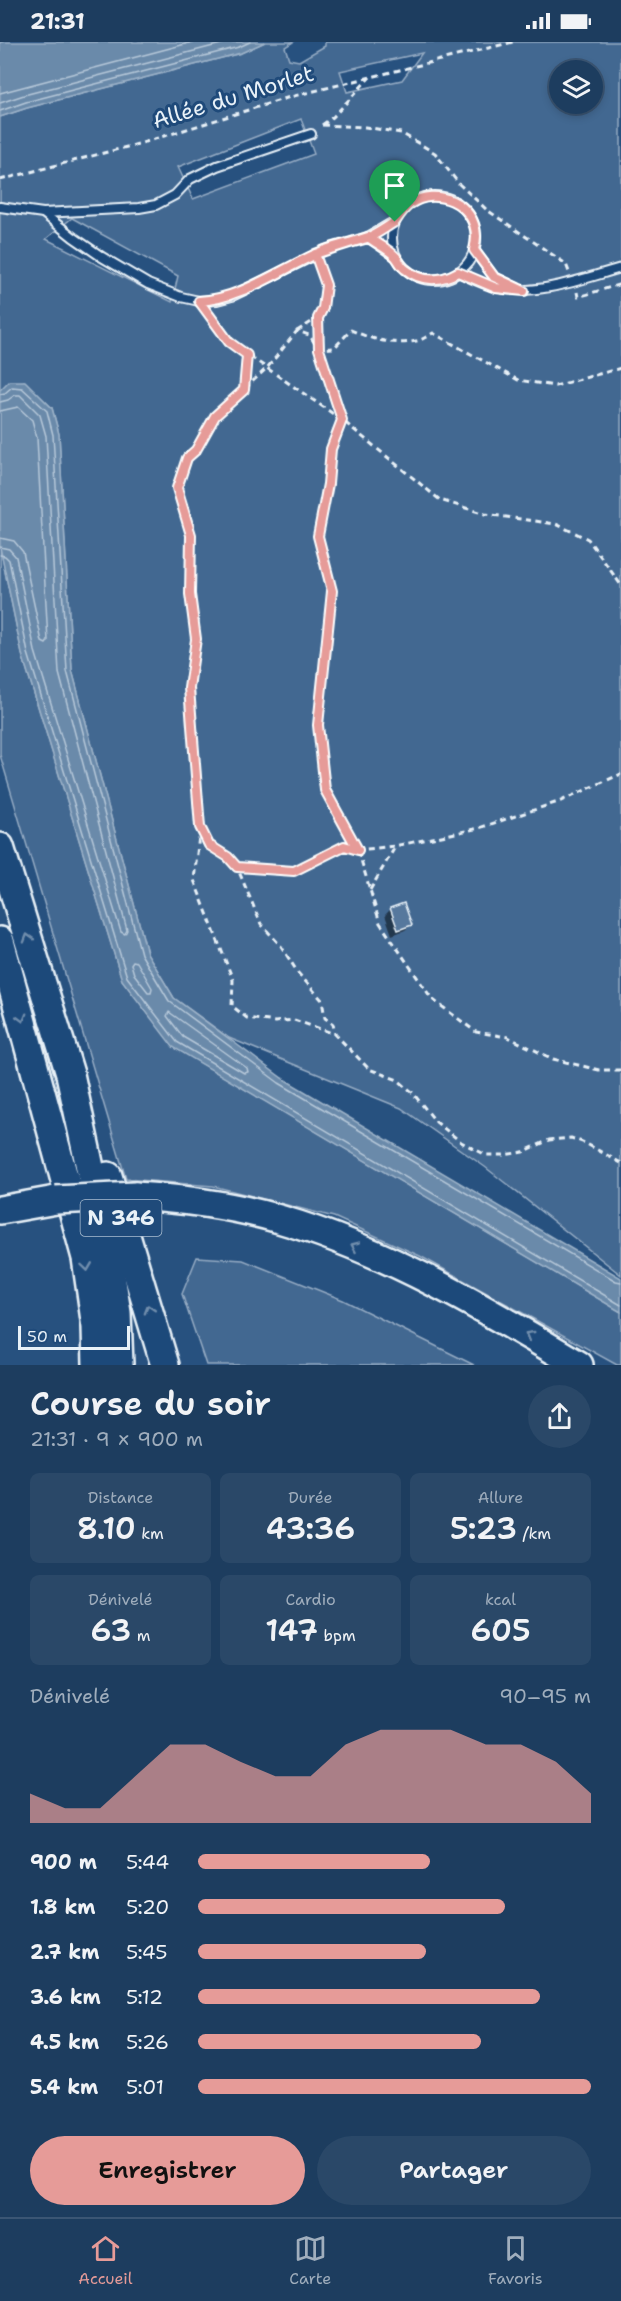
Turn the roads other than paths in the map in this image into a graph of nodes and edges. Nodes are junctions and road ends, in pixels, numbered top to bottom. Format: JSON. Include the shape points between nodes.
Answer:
{"nodes":[{"id":1,"x":311,"y":134,"type":"road end"},
{"id":2,"x":0,"y":207,"type":"edge"},
{"id":3,"x":43,"y":213,"type":"junction"},
{"id":4,"x":395,"y":222,"type":"junction"},
{"id":5,"x":368,"y":237,"type":"junction"},
{"id":6,"x":474,"y":250,"type":"junction"},
{"id":7,"x":395,"y":256,"type":"junction"},
{"id":8,"x":621,"y":268,"type":"edge"},
{"id":9,"x":458,"y":272,"type":"junction"},
{"id":10,"x":524,"y":291,"type":"junction"},
{"id":11,"x":0,"y":847,"type":"edge"},
{"id":12,"x":0,"y":941,"type":"edge"},
{"id":13,"x":70,"y":1074,"type":"junction"},
{"id":14,"x":0,"y":1210,"type":"edge"},
{"id":15,"x":97,"y":1365,"type":"edge"},
{"id":16,"x":119,"y":1365,"type":"edge"},
{"id":17,"x":165,"y":1365,"type":"edge"},
{"id":18,"x":579,"y":1365,"type":"edge"}],
"edges":[{"from":1,"to":3,"type":"lane","via":[[217,166],[189,179],[175,195],[156,205]]},
{"from":2,"to":3,"type":"lane"},
{"from":3,"to":5,"type":"lane","via":[[73,237],[148,284],[199,301],[232,296],[315,254]]},
{"from":4,"to":5,"type":"lane"},
{"from":4,"to":6,"type":"lane","via":[[407,205],[420,198],[449,199],[464,208],[472,220]]},
{"from":4,"to":7,"type":"lane"},
{"from":5,"to":7,"type":"lane"},
{"from":6,"to":9,"type":"lane","via":[[469,262]]},
{"from":6,"to":10,"type":"lane","via":[[494,277]]},
{"from":7,"to":9,"type":"lane","via":[[404,268],[420,278],[435,280]]},
{"from":8,"to":10,"type":"lane"},
{"from":9,"to":10,"type":"lane","via":[[496,288]]},
{"from":13,"to":11,"type":"highway","one_way":true},
{"from":12,"to":15,"type":"highway","one_way":true,"via":[[86,1258]]},
{"from":13,"to":16,"type":"highway","via":[[117,1313]]},
{"from":17,"to":13,"type":"highway","number":"N 346","one_way":true,"via":[[88,1110]]},
{"from":18,"to":14,"type":"highway","one_way":true,"bridge":true,"via":[[431,1281],[351,1244],[278,1218],[180,1199],[135,1196],[56,1200]]}]}
